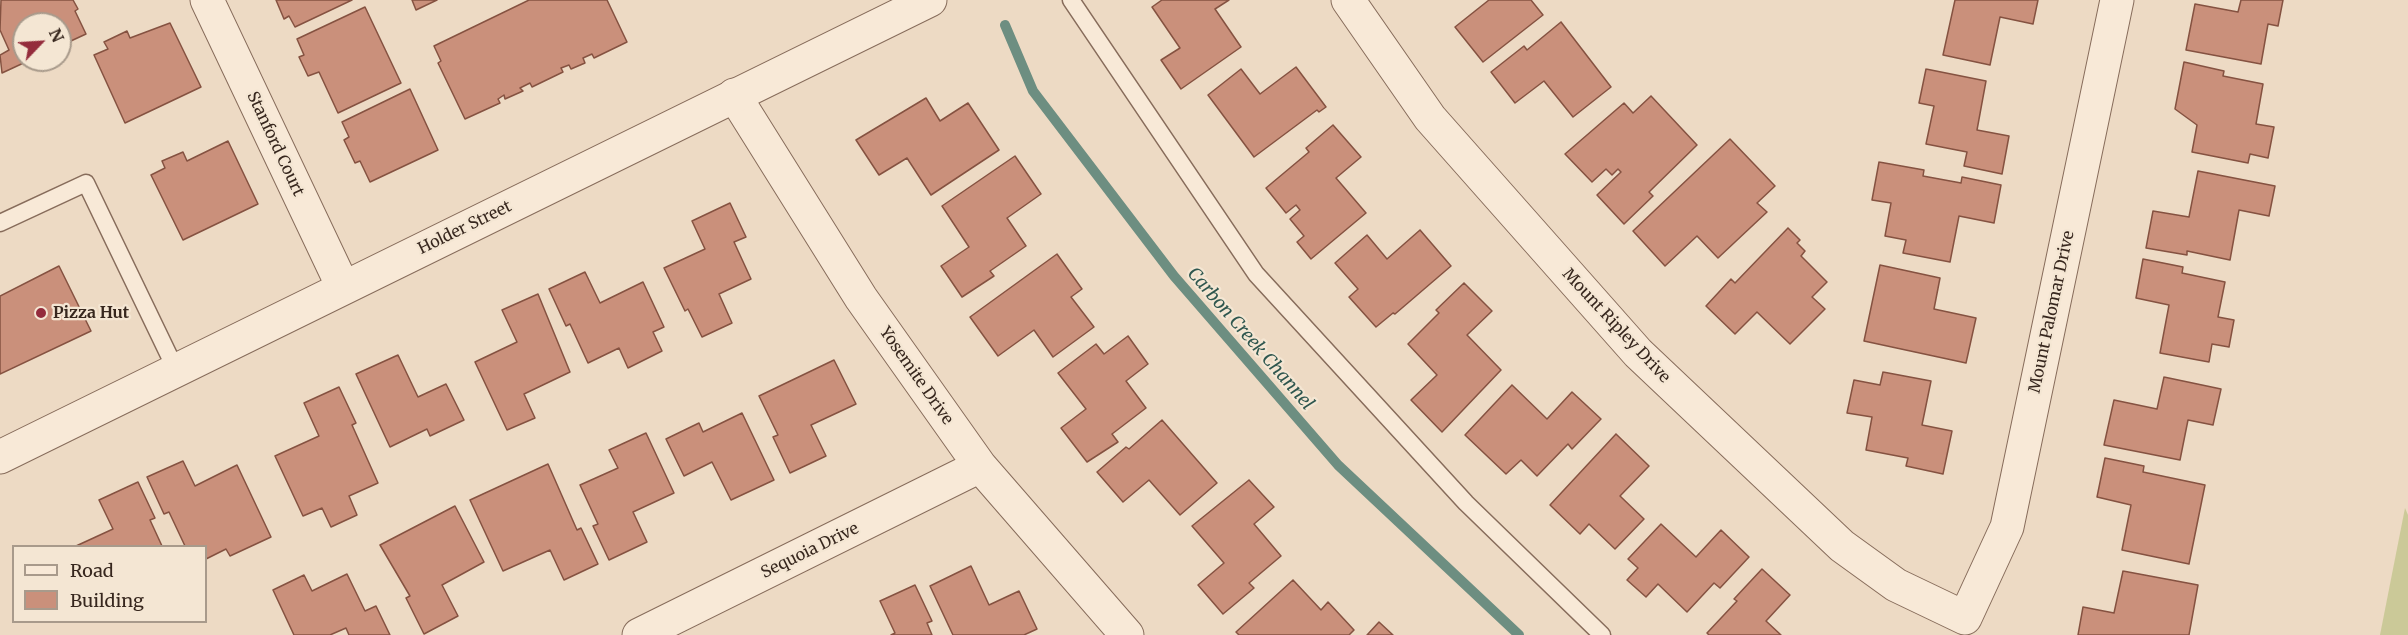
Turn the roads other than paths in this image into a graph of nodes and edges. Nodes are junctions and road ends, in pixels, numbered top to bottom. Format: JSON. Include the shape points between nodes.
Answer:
{"nodes":[{"id":1,"x":207,"y":0,"type":"edge"},
{"id":2,"x":930,"y":0,"type":"edge"},
{"id":3,"x":1071,"y":0,"type":"edge"},
{"id":4,"x":1348,"y":0,"type":"edge"},
{"id":5,"x":2117,"y":0,"type":"edge"},
{"id":6,"x":734,"y":95,"type":"junction"},
{"id":7,"x":0,"y":223,"type":"edge"},
{"id":8,"x":343,"y":287,"type":"junction"},
{"id":9,"x":176,"y":370,"type":"junction"},
{"id":10,"x":0,"y":457,"type":"edge"},
{"id":11,"x":980,"y":466,"type":"junction"},
{"id":12,"x":1965,"y":618,"type":"joint"},
{"id":13,"x":639,"y":635,"type":"edge"},
{"id":14,"x":1127,"y":635,"type":"edge"},
{"id":15,"x":1602,"y":635,"type":"edge"}],
"edges":[{"from":1,"to":8,"type":"street","name":"Stanford Court"},
{"from":2,"to":6,"type":"street","name":"Holder Street"},
{"from":3,"to":15,"type":"lane","via":[[1256,274],[1466,503]]},
{"from":4,"to":12,"type":"street","name":"Mount Ripley Drive","via":[[1430,118],[1638,353],[1842,546],[1896,585]]},
{"from":5,"to":12,"type":"street","name":"Mount Palomar Drive","via":[[2007,527]]},
{"from":6,"to":8,"type":"street","name":"Holder Street"},
{"from":6,"to":11,"type":"street","name":"Yosemite Drive","via":[[861,298]]},
{"from":7,"to":9,"type":"lane","via":[[86,183]]},
{"from":8,"to":9,"type":"street","name":"Holder Street"},
{"from":9,"to":10,"type":"street","name":"Holder Street"},
{"from":11,"to":13,"type":"street","name":"Sequoia Drive"},
{"from":11,"to":14,"type":"street","name":"Yosemite Drive"}]}
